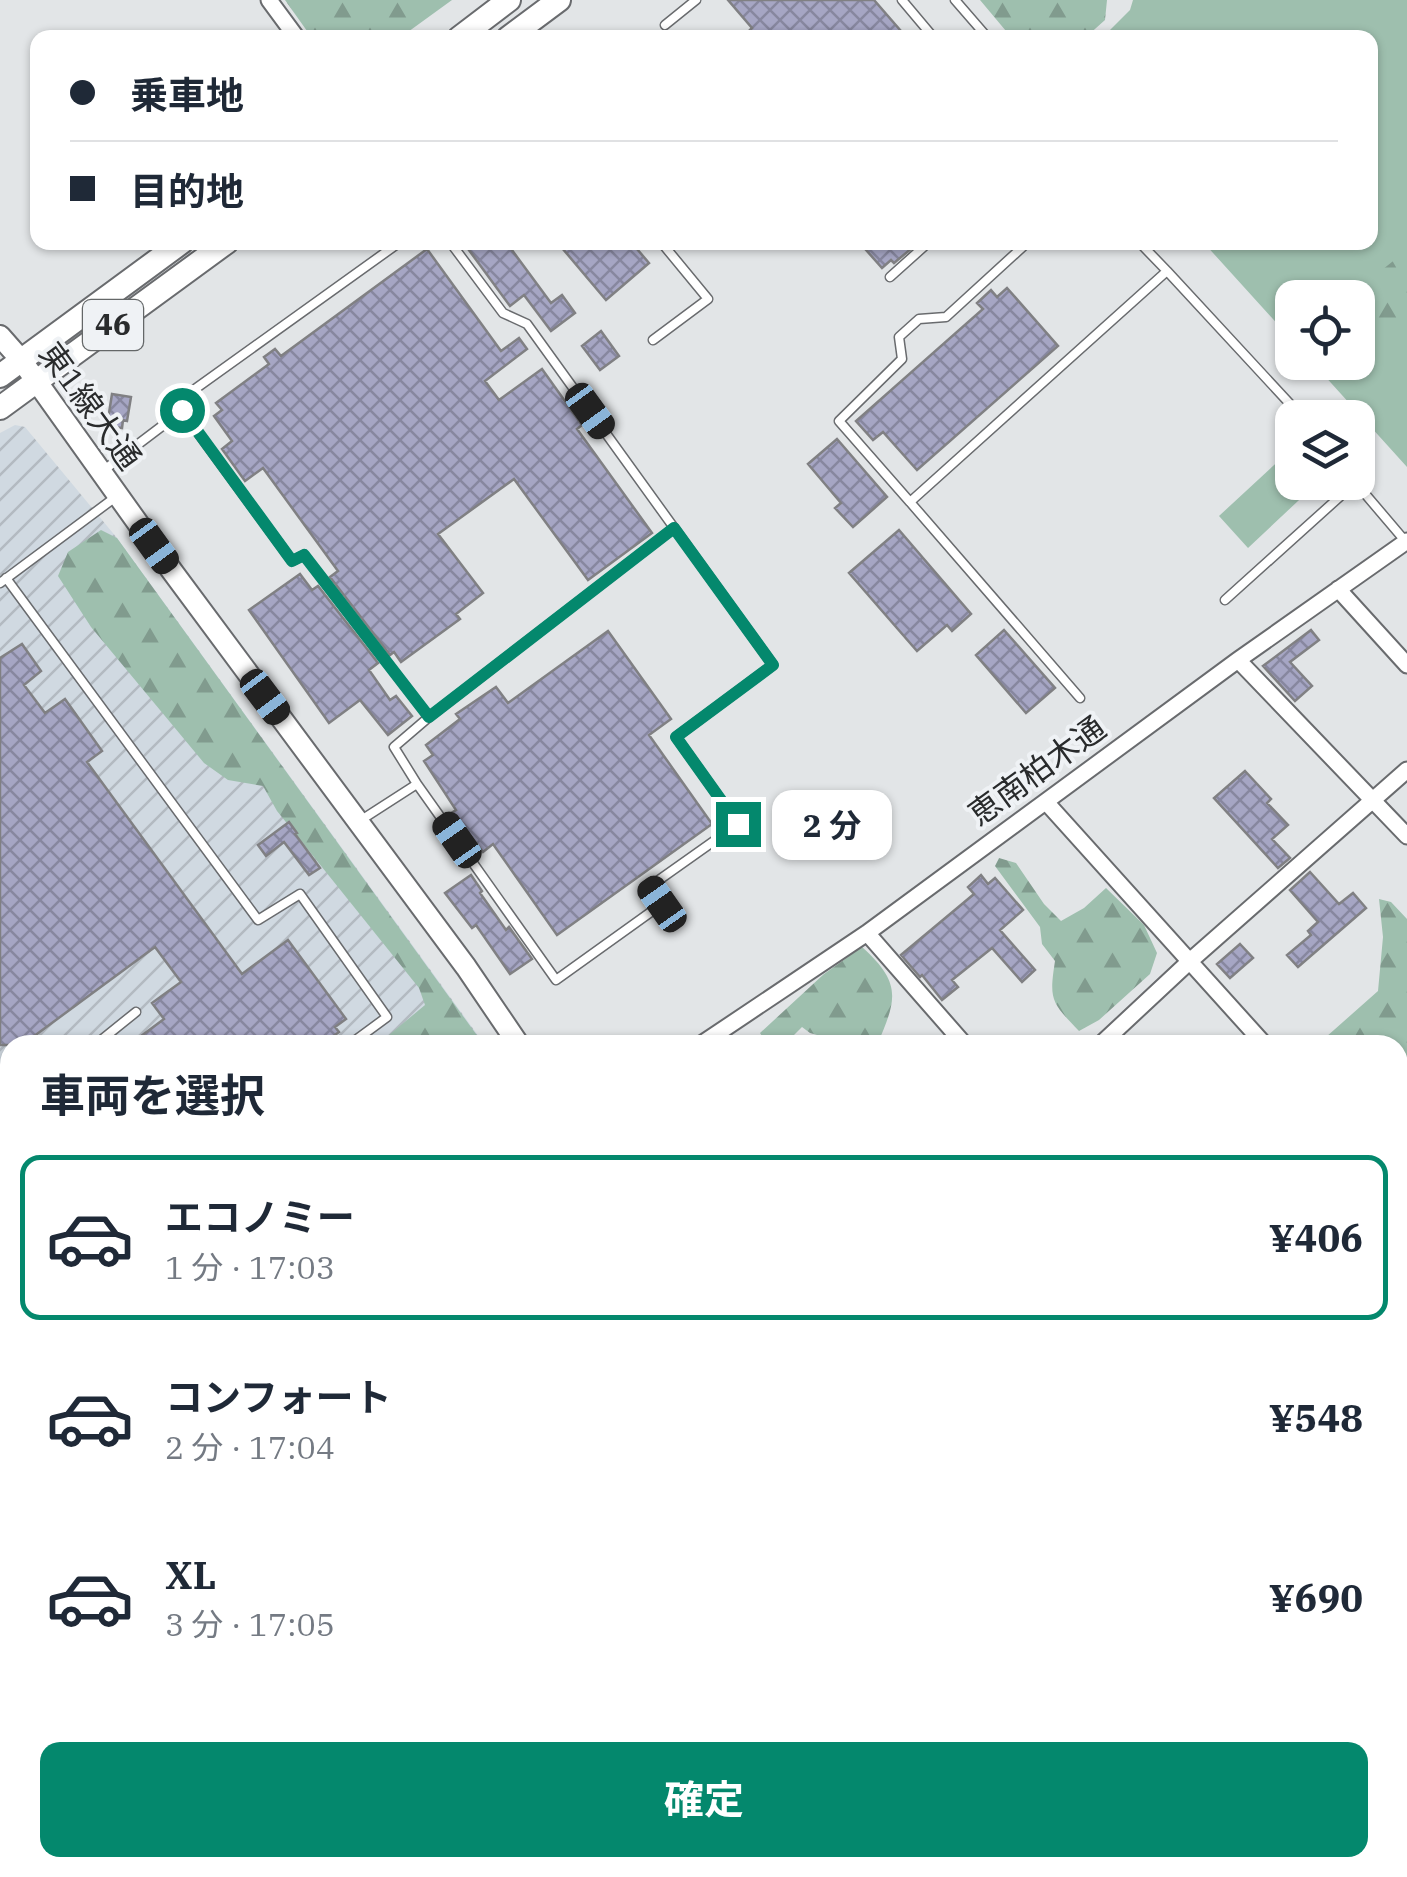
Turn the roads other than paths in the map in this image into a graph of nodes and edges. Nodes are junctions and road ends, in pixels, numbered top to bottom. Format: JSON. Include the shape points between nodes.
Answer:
{"nodes":[{"id":1,"x":269,"y":0,"type":"edge"},
{"id":2,"x":509,"y":0,"type":"edge"},
{"id":3,"x":559,"y":0,"type":"edge"},
{"id":4,"x":696,"y":0,"type":"edge"},
{"id":5,"x":902,"y":0,"type":"edge"},
{"id":6,"x":955,"y":0,"type":"edge"},
{"id":7,"x":666,"y":25,"type":"dead end"},
{"id":8,"x":291,"y":30,"type":"edge"},
{"id":9,"x":470,"y":30,"type":"edge"},
{"id":10,"x":519,"y":30,"type":"edge"},
{"id":11,"x":927,"y":30,"type":"edge"},
{"id":12,"x":981,"y":30,"type":"edge"},
{"id":13,"x":171,"y":250,"type":"edge"},
{"id":14,"x":216,"y":250,"type":"edge"},
{"id":15,"x":389,"y":250,"type":"edge"},
{"id":16,"x":456,"y":250,"type":"edge"},
{"id":17,"x":668,"y":250,"type":"edge"},
{"id":18,"x":919,"y":250,"type":"edge"},
{"id":19,"x":1019,"y":250,"type":"edge"},
{"id":20,"x":1147,"y":250,"type":"edge"},
{"id":21,"x":1167,"y":271,"type":"junction"},
{"id":22,"x":890,"y":276,"type":"dead end"},
{"id":23,"x":0,"y":336,"type":"edge"},
{"id":24,"x":653,"y":340,"type":"dead end"},
{"id":25,"x":22,"y":361,"type":"junction"},
{"id":26,"x":0,"y":376,"type":"edge"},
{"id":27,"x":36,"y":381,"type":"junction"},
{"id":28,"x":1286,"y":400,"type":"edge"},
{"id":29,"x":0,"y":408,"type":"edge"},
{"id":30,"x":182,"y":410,"type":"junction"},
{"id":31,"x":102,"y":472,"type":"junction"},
{"id":32,"x":117,"y":496,"type":"junction"},
{"id":33,"x":1336,"y":500,"type":"edge"},
{"id":34,"x":1370,"y":500,"type":"edge"},
{"id":35,"x":910,"y":502,"type":"junction"},
{"id":36,"x":674,"y":528,"type":"junction"},
{"id":37,"x":1407,"y":541,"type":"edge"},
{"id":38,"x":3,"y":581,"type":"edge"},
{"id":39,"x":1338,"y":589,"type":"junction"},
{"id":40,"x":1224,"y":600,"type":"dead end"},
{"id":41,"x":1238,"y":660,"type":"junction"},
{"id":42,"x":1407,"y":665,"type":"edge"},
{"id":43,"x":1080,"y":698,"type":"dead end"},
{"id":44,"x":429,"y":717,"type":"junction"},
{"id":45,"x":1407,"y":770,"type":"edge"},
{"id":46,"x":417,"y":784,"type":"junction"},
{"id":47,"x":1373,"y":801,"type":"junction"},
{"id":48,"x":1046,"y":802,"type":"junction"},
{"id":49,"x":358,"y":822,"type":"junction"},
{"id":50,"x":1407,"y":836,"type":"edge"},
{"id":51,"x":867,"y":933,"type":"junction"},
{"id":52,"x":1190,"y":961,"type":"junction"},
{"id":53,"x":136,"y":1012,"type":"dead end"},
{"id":54,"x":107,"y":1035,"type":"edge"},
{"id":55,"x":363,"y":1035,"type":"edge"},
{"id":56,"x":512,"y":1035,"type":"edge"},
{"id":57,"x":715,"y":1035,"type":"edge"},
{"id":58,"x":956,"y":1035,"type":"edge"},
{"id":59,"x":1111,"y":1035,"type":"edge"},
{"id":60,"x":1257,"y":1035,"type":"edge"}],
"edges":[{"from":1,"to":8,"type":"street"},
{"from":2,"to":9,"type":"main road"},
{"from":3,"to":10,"type":"main road"},
{"from":4,"to":7,"type":"lane"},
{"from":5,"to":11,"type":"lane"},
{"from":6,"to":12,"type":"lane"},
{"from":13,"to":25,"type":"main road","number":"46"},
{"from":14,"to":27,"type":"main road","number":"46"},
{"from":15,"to":30,"type":"lane","via":[[195,389]]},
{"from":16,"to":36,"type":"lane","via":[[502,313],[527,324]]},
{"from":17,"to":24,"type":"lane","via":[[708,298]]},
{"from":18,"to":22,"type":"lane"},
{"from":19,"to":35,"type":"lane","via":[[946,316],[920,319],[899,337],[902,359],[839,421]]},
{"from":20,"to":21,"type":"lane"},
{"from":21,"to":28,"type":"lane"},
{"from":21,"to":35,"type":"lane"},
{"from":23,"to":25,"type":"street","name":"東1線大通"},
{"from":25,"to":26,"type":"main road","number":"46"},
{"from":25,"to":27,"type":"street","name":"東1線大通"},
{"from":27,"to":29,"type":"main road","number":"46"},
{"from":27,"to":31,"type":"street","name":"東1線大通"},
{"from":30,"to":31,"type":"lane"},
{"from":30,"to":44,"type":"lane","via":[[292,561],[304,555]]},
{"from":31,"to":32,"type":"street","name":"東1線大通"},
{"from":32,"to":38,"type":"lane"},
{"from":32,"to":49,"type":"street","name":"東1線大通"},
{"from":33,"to":40,"type":"lane"},
{"from":34,"to":37,"type":"lane"},
{"from":35,"to":43,"type":"lane"},
{"from":36,"to":44,"type":"lane"},
{"from":36,"to":46,"type":"lane","via":[[773,665],[676,737],[738,824],[650,887],[662,904],[556,980]]},
{"from":37,"to":39,"type":"street","name":"恵南柏木通"},
{"from":38,"to":55,"type":"lane","via":[[258,920],[300,894],[387,1017]]},
{"from":39,"to":41,"type":"street","name":"恵南柏木通"},
{"from":39,"to":42,"type":"street"},
{"from":41,"to":47,"type":"street"},
{"from":41,"to":48,"type":"street","name":"恵南柏木通"},
{"from":44,"to":46,"type":"lane","via":[[394,747]]},
{"from":45,"to":47,"type":"street"},
{"from":46,"to":49,"type":"lane"},
{"from":47,"to":50,"type":"street"},
{"from":47,"to":52,"type":"street"},
{"from":48,"to":51,"type":"street","name":"恵南柏木通"},
{"from":48,"to":52,"type":"street"},
{"from":49,"to":56,"type":"street","name":"東1線大通"},
{"from":51,"to":57,"type":"street","name":"恵南柏木通"},
{"from":51,"to":58,"type":"street"},
{"from":52,"to":59,"type":"street"},
{"from":52,"to":60,"type":"street"},
{"from":53,"to":54,"type":"lane"}]}
